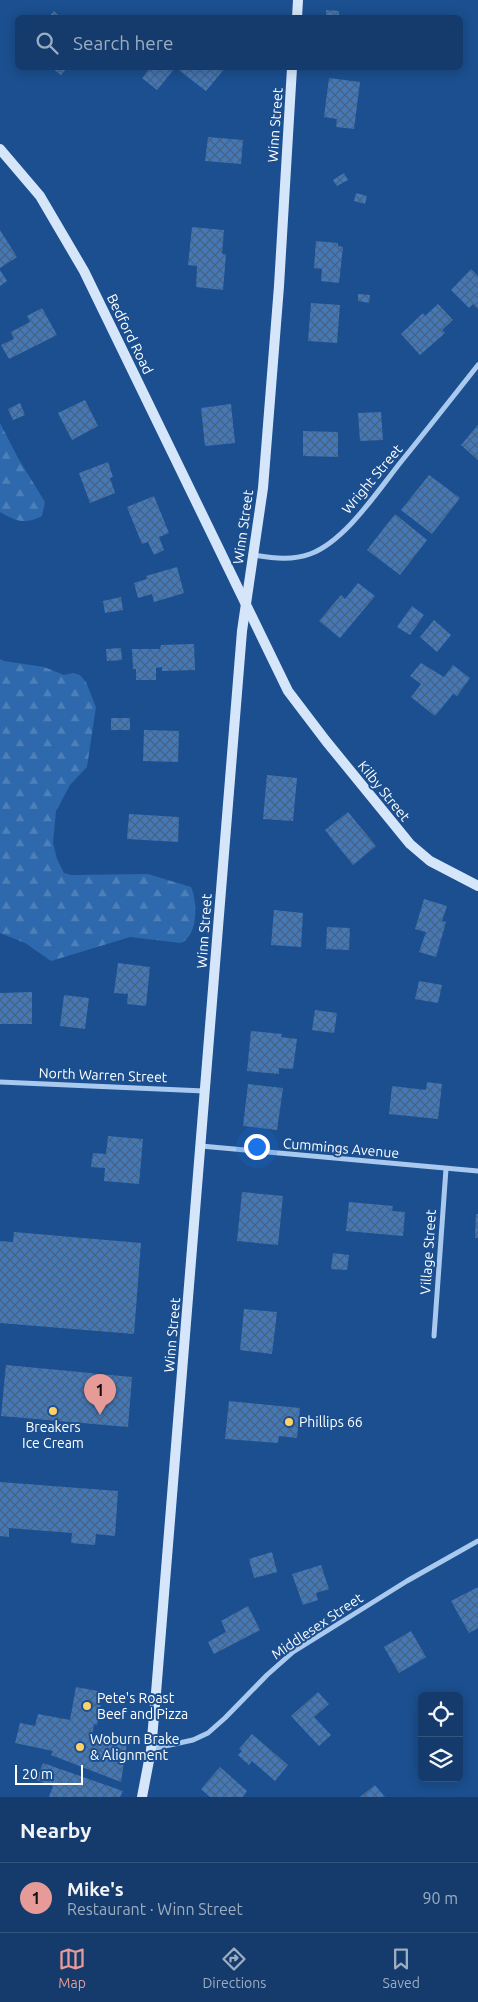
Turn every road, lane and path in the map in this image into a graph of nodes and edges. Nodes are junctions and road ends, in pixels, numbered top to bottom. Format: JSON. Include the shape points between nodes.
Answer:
{"nodes":[{"id":1,"x":298,"y":0,"type":"edge"},
{"id":2,"x":297,"y":15,"type":"edge"},
{"id":3,"x":292,"y":70,"type":"edge"},
{"id":4,"x":0,"y":149,"type":"edge"},
{"id":5,"x":478,"y":365,"type":"edge"},
{"id":6,"x":253,"y":555,"type":"junction"},
{"id":7,"x":246,"y":606,"type":"junction"},
{"id":8,"x":478,"y":886,"type":"edge"},
{"id":9,"x":0,"y":1082,"type":"edge"},
{"id":10,"x":206,"y":1091,"type":"junction"},
{"id":11,"x":201,"y":1146,"type":"junction"},
{"id":12,"x":446,"y":1168,"type":"junction"},
{"id":13,"x":478,"y":1172,"type":"edge"},
{"id":14,"x":434,"y":1336,"type":"dead end"},
{"id":15,"x":478,"y":1541,"type":"edge"},
{"id":16,"x":151,"y":1750,"type":"junction"},
{"id":17,"x":142,"y":1797,"type":"edge"}],
"edges":[{"from":1,"to":2,"type":"main road"},
{"from":3,"to":6,"type":"main road","name":"Winn Street","via":[[271,404]]},
{"from":4,"to":7,"type":"main road","name":"Bedford Road","via":[[31,184],[69,243]]},
{"from":5,"to":6,"type":"street","name":"Wright Street","via":[[339,535],[320,549],[297,558]]},
{"from":6,"to":7,"type":"main road","name":"Winn Street"},
{"from":7,"to":8,"type":"main road","name":"Kilby Street","via":[[288,691],[410,844],[430,861]]},
{"from":7,"to":10,"type":"main road","name":"Winn Street","via":[[231,755]]},
{"from":9,"to":10,"type":"street","name":"North Warren Street"},
{"from":10,"to":11,"type":"main road","name":"Winn Street"},
{"from":11,"to":12,"type":"street","name":"Cummings Avenue"},
{"from":11,"to":16,"type":"main road","name":"Winn Street"},
{"from":12,"to":13,"type":"street","name":"Cummings Avenue"},
{"from":12,"to":14,"type":"street","name":"Village Street"},
{"from":15,"to":16,"type":"street","name":"Middlesex Street","via":[[308,1642],[267,1675],[208,1733],[190,1741]]},
{"from":16,"to":17,"type":"main road","name":"Winn Street"}]}
